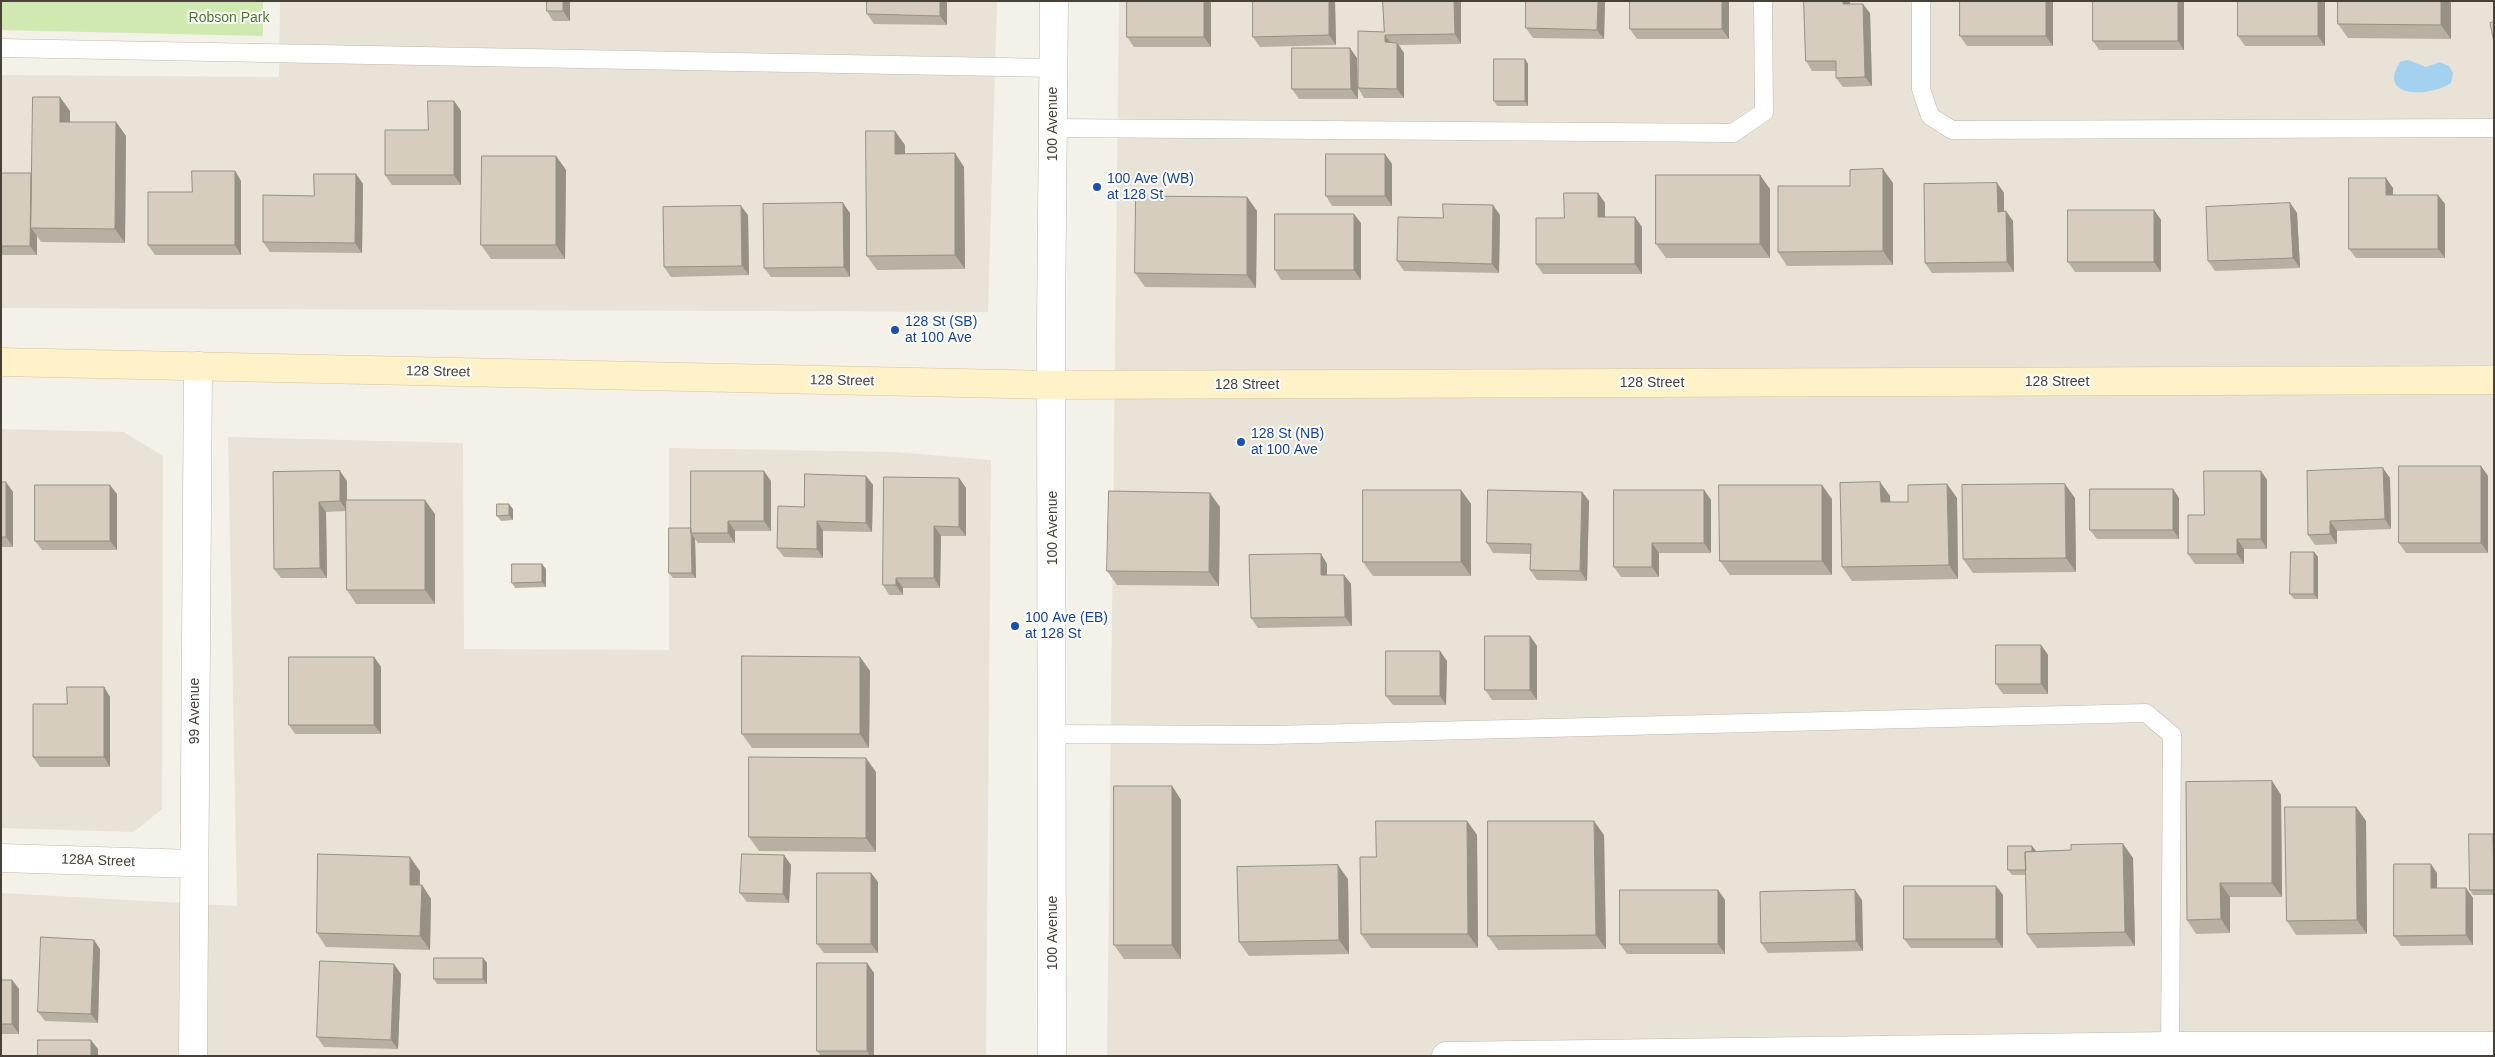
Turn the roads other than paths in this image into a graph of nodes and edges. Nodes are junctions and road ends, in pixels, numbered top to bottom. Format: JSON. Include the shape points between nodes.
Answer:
{"nodes":[{"id":1,"x":1054,"y":1,"type":"edge"},
{"id":2,"x":1763,"y":1,"type":"edge"},
{"id":3,"x":1921,"y":1,"type":"edge"},
{"id":4,"x":1,"y":48,"type":"edge"},
{"id":5,"x":1053,"y":68,"type":"junction"},
{"id":6,"x":1053,"y":128,"type":"junction"},
{"id":7,"x":2494,"y":128,"type":"edge"},
{"id":8,"x":1,"y":362,"type":"edge"},
{"id":9,"x":198,"y":366,"type":"junction"},
{"id":10,"x":2494,"y":380,"type":"edge"},
{"id":11,"x":1052,"y":385,"type":"junction"},
{"id":12,"x":1053,"y":734,"type":"junction"},
{"id":13,"x":1,"y":858,"type":"edge"},
{"id":14,"x":194,"y":864,"type":"junction"},
{"id":15,"x":2494,"y":1046,"type":"edge"},
{"id":16,"x":2170,"y":1051,"type":"edge"},
{"id":17,"x":193,"y":1056,"type":"edge"},
{"id":18,"x":1052,"y":1056,"type":"edge"},
{"id":19,"x":1446,"y":1056,"type":"edge"}],
"edges":[{"from":1,"to":5,"type":"street","name":"100 Avenue"},
{"from":2,"to":6,"type":"lane","via":[[1764,112],[1733,133]]},
{"from":3,"to":7,"type":"lane","via":[[1921,89],[1930,116],[1952,130]]},
{"from":4,"to":5,"type":"lane"},
{"from":5,"to":6,"type":"street","name":"100 Avenue"},
{"from":6,"to":11,"type":"street","name":"100 Avenue"},
{"from":8,"to":9,"type":"main road","name":"128 Street"},
{"from":9,"to":11,"type":"main road","name":"128 Street"},
{"from":9,"to":14,"type":"street","name":"99 Avenue"},
{"from":10,"to":11,"type":"main road","name":"128 Street"},
{"from":11,"to":12,"type":"street","name":"100 Avenue"},
{"from":12,"to":16,"type":"lane","via":[[1271,735],[2146,713],[2172,735]]},
{"from":12,"to":18,"type":"street","name":"100 Avenue"},
{"from":13,"to":14,"type":"street","name":"128A Street"},
{"from":14,"to":17,"type":"street","name":"99 Avenue"},
{"from":15,"to":16,"type":"street"},
{"from":16,"to":19,"type":"street"}]}
